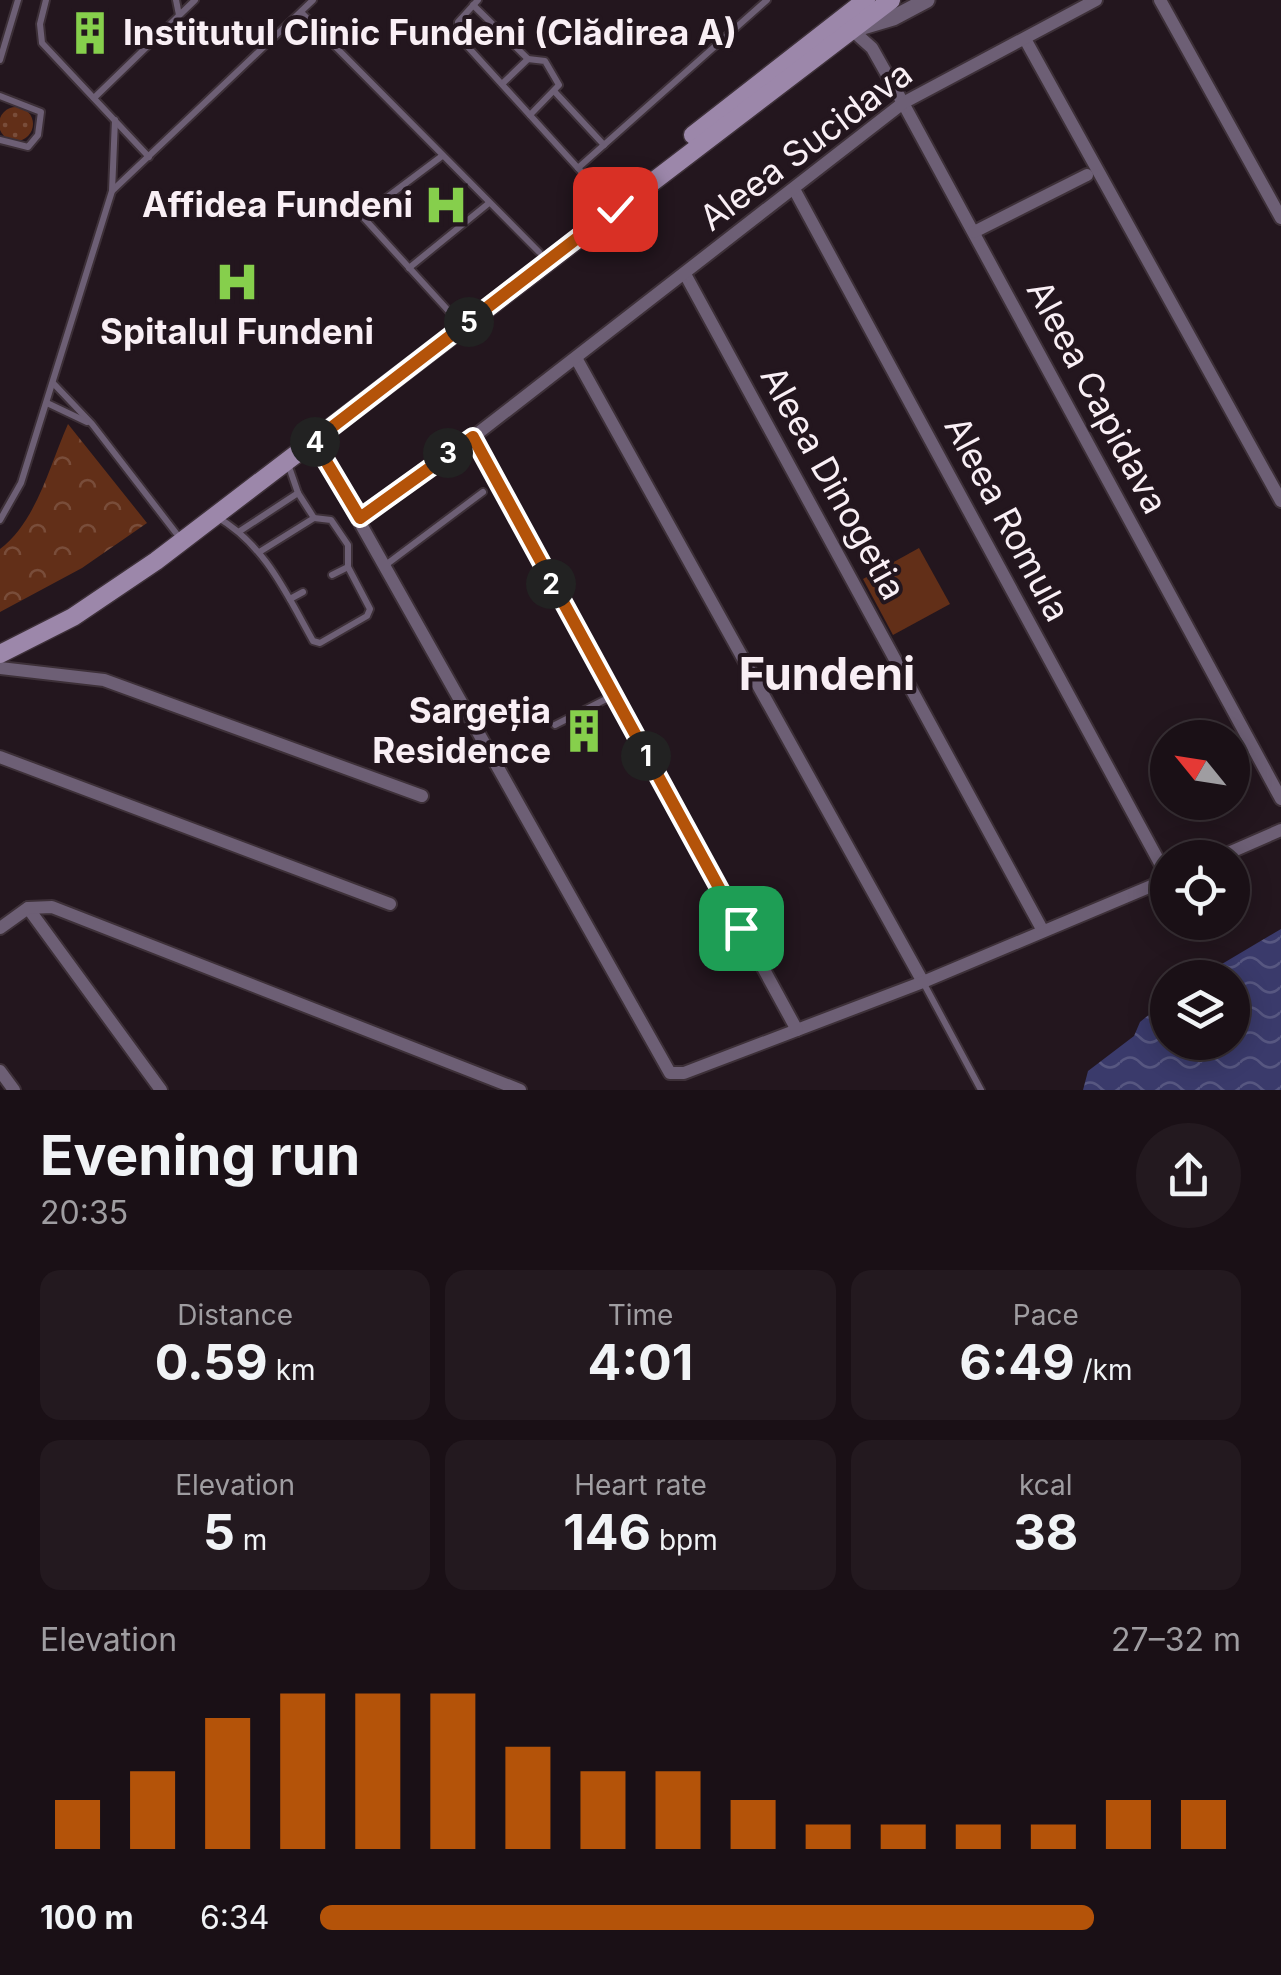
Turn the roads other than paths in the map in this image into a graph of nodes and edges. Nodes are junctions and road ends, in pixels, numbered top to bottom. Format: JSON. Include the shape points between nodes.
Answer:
{"nodes":[{"id":1,"x":18,"y":0,"type":"edge"},
{"id":2,"x":46,"y":0,"type":"edge"},
{"id":3,"x":176,"y":0,"type":"edge"},
{"id":4,"x":194,"y":0,"type":"edge"},
{"id":5,"x":313,"y":0,"type":"edge"},
{"id":6,"x":767,"y":0,"type":"edge"},
{"id":7,"x":858,"y":0,"type":"edge"},
{"id":8,"x":927,"y":0,"type":"edge"},
{"id":9,"x":1096,"y":0,"type":"edge"},
{"id":10,"x":1160,"y":0,"type":"edge"},
{"id":11,"x":476,"y":2,"type":"edge"},
{"id":12,"x":879,"y":3,"type":"edge"},
{"id":13,"x":301,"y":12,"type":"junction"},
{"id":14,"x":179,"y":16,"type":"junction"},
{"id":15,"x":849,"y":24,"type":"junction"},
{"id":16,"x":1024,"y":38,"type":"junction"},
{"id":17,"x":528,"y":59,"type":"junction"},
{"id":18,"x":0,"y":60,"type":"edge"},
{"id":19,"x":502,"y":84,"type":"junction"},
{"id":20,"x":554,"y":91,"type":"junction"},
{"id":21,"x":0,"y":96,"type":"edge"},
{"id":22,"x":94,"y":98,"type":"junction"},
{"id":23,"x":904,"y":103,"type":"junction"},
{"id":24,"x":530,"y":114,"type":"junction"},
{"id":25,"x":115,"y":120,"type":"junction"},
{"id":26,"x":0,"y":140,"type":"edge"},
{"id":27,"x":604,"y":145,"type":"junction"},
{"id":28,"x":442,"y":156,"type":"junction"},
{"id":29,"x":150,"y":157,"type":"junction"},
{"id":30,"x":578,"y":168,"type":"junction"},
{"id":31,"x":1087,"y":175,"type":"dead end"},
{"id":32,"x":794,"y":189,"type":"junction"},
{"id":33,"x":112,"y":190,"type":"junction"},
{"id":34,"x":608,"y":200,"type":"junction"},
{"id":35,"x":490,"y":203,"type":"junction"},
{"id":36,"x":1281,"y":218,"type":"edge"},
{"id":37,"x":974,"y":232,"type":"junction"},
{"id":38,"x":539,"y":252,"type":"junction"},
{"id":39,"x":408,"y":268,"type":"junction"},
{"id":40,"x":685,"y":274,"type":"junction"},
{"id":41,"x":455,"y":318,"type":"junction"},
{"id":42,"x":576,"y":358,"type":"junction"},
{"id":43,"x":53,"y":383,"type":"junction"},
{"id":44,"x":47,"y":403,"type":"junction"},
{"id":45,"x":92,"y":424,"type":"junction"},
{"id":46,"x":473,"y":437,"type":"junction"},
{"id":47,"x":314,"y":441,"type":"junction"},
{"id":48,"x":287,"y":462,"type":"junction"},
{"id":49,"x":483,"y":492,"type":"dead end"},
{"id":50,"x":298,"y":493,"type":"junction"},
{"id":51,"x":1281,"y":501,"type":"edge"},
{"id":52,"x":216,"y":516,"type":"junction"},
{"id":53,"x":314,"y":518,"type":"junction"},
{"id":54,"x":360,"y":518,"type":"junction"},
{"id":55,"x":0,"y":520,"type":"edge"},
{"id":56,"x":240,"y":531,"type":"junction"},
{"id":57,"x":176,"y":533,"type":"junction"},
{"id":58,"x":261,"y":551,"type":"junction"},
{"id":59,"x":387,"y":564,"type":"junction"},
{"id":60,"x":348,"y":566,"type":"junction"},
{"id":61,"x":332,"y":575,"type":"dead end"},
{"id":62,"x":303,"y":592,"type":"dead end"},
{"id":63,"x":290,"y":599,"type":"junction"},
{"id":64,"x":0,"y":642,"type":"edge"},
{"id":65,"x":0,"y":654,"type":"edge"},
{"id":66,"x":0,"y":668,"type":"edge"},
{"id":67,"x":612,"y":696,"type":"junction"},
{"id":68,"x":556,"y":725,"type":"dead end"},
{"id":69,"x":0,"y":757,"type":"edge"},
{"id":70,"x":422,"y":796,"type":"dead end"},
{"id":71,"x":1281,"y":799,"type":"edge"},
{"id":72,"x":1281,"y":830,"type":"edge"},
{"id":73,"x":1250,"y":844,"type":"edge"},
{"id":74,"x":1150,"y":845,"type":"edge"},
{"id":75,"x":1150,"y":886,"type":"edge"},
{"id":76,"x":390,"y":904,"type":"dead end"},
{"id":77,"x":28,"y":908,"type":"junction"},
{"id":78,"x":0,"y":928,"type":"edge"},
{"id":79,"x":1042,"y":931,"type":"junction"},
{"id":80,"x":923,"y":982,"type":"junction"},
{"id":81,"x":797,"y":1030,"type":"junction"},
{"id":82,"x":0,"y":1071,"type":"edge"},
{"id":83,"x":14,"y":1090,"type":"edge"},
{"id":84,"x":161,"y":1090,"type":"edge"},
{"id":85,"x":520,"y":1090,"type":"edge"},
{"id":86,"x":981,"y":1090,"type":"edge"}],
"edges":[{"from":1,"to":18,"type":"lane"},
{"from":2,"to":22,"type":"lane","via":[[42,43]]},
{"from":3,"to":14,"type":"lane"},
{"from":4,"to":14,"type":"lane"},
{"from":5,"to":13,"type":"lane"},
{"from":6,"to":27,"type":"lane"},
{"from":7,"to":15,"type":"street"},
{"from":8,"to":15,"type":"street","via":[[903,14]]},
{"from":9,"to":16,"type":"street","name":"Aleea Sucidava"},
{"from":10,"to":36,"type":"street"},
{"from":11,"to":17,"type":"lane"},
{"from":11,"to":19,"type":"lane","via":[[458,22],[458,36]]},
{"from":12,"to":15,"type":"main road"},
{"from":13,"to":28,"type":"lane"},
{"from":13,"to":29,"type":"lane"},
{"from":14,"to":22,"type":"lane"},
{"from":15,"to":23,"type":"street","name":"Aleea Capidava","via":[[872,48]]},
{"from":15,"to":34,"type":"main road"},
{"from":15,"to":47,"type":"main road"},
{"from":16,"to":23,"type":"street","name":"Aleea Sucidava"},
{"from":16,"to":51,"type":"street"},
{"from":17,"to":19,"type":"lane"},
{"from":17,"to":20,"type":"lane","via":[[539,57],[557,75]]},
{"from":19,"to":24,"type":"lane"},
{"from":20,"to":24,"type":"lane"},
{"from":20,"to":27,"type":"lane"},
{"from":21,"to":26,"type":"lane","via":[[41,112],[38,136],[28,148]]},
{"from":22,"to":25,"type":"lane"},
{"from":23,"to":32,"type":"street","name":"Aleea Sucidava"},
{"from":23,"to":37,"type":"street","name":"Aleea Capidava"},
{"from":24,"to":30,"type":"lane"},
{"from":25,"to":29,"type":"lane"},
{"from":25,"to":33,"type":"lane"},
{"from":27,"to":30,"type":"lane"},
{"from":28,"to":35,"type":"lane"},
{"from":28,"to":39,"type":"lane","via":[[362,216]]},
{"from":29,"to":33,"type":"lane"},
{"from":30,"to":34,"type":"lane"},
{"from":31,"to":37,"type":"street"},
{"from":32,"to":40,"type":"street","name":"Aleea Sucidava"},
{"from":32,"to":74,"type":"street","name":"Aleea Romula"},
{"from":33,"to":43,"type":"lane"},
{"from":34,"to":38,"type":"main road"},
{"from":35,"to":38,"type":"lane"},
{"from":35,"to":39,"type":"lane"},
{"from":37,"to":71,"type":"street","name":"Aleea Capidava"},
{"from":38,"to":41,"type":"main road"},
{"from":39,"to":41,"type":"lane"},
{"from":40,"to":42,"type":"street","name":"Aleea Sucidava"},
{"from":40,"to":79,"type":"street","name":"Aleea Dinogetia"},
{"from":41,"to":57,"type":"main road"},
{"from":42,"to":46,"type":"street","name":"Aleea Sucidava"},
{"from":42,"to":80,"type":"street"},
{"from":43,"to":44,"type":"lane"},
{"from":43,"to":45,"type":"lane"},
{"from":44,"to":45,"type":"lane"},
{"from":44,"to":55,"type":"lane","via":[[21,483]]},
{"from":45,"to":57,"type":"lane"},
{"from":46,"to":54,"type":"lane"},
{"from":46,"to":67,"type":"street"},
{"from":47,"to":48,"type":"main road"},
{"from":47,"to":54,"type":"street"},
{"from":48,"to":50,"type":"lane"},
{"from":48,"to":52,"type":"main road"},
{"from":49,"to":59,"type":"lane"},
{"from":50,"to":53,"type":"lane"},
{"from":50,"to":56,"type":"lane"},
{"from":52,"to":56,"type":"lane"},
{"from":52,"to":65,"type":"main road","via":[[100,600]]},
{"from":53,"to":58,"type":"lane"},
{"from":53,"to":60,"type":"lane","via":[[334,523],[348,545]]},
{"from":54,"to":59,"type":"street"},
{"from":56,"to":58,"type":"lane"},
{"from":57,"to":64,"type":"main road","via":[[95,591]]},
{"from":58,"to":63,"type":"lane"},
{"from":59,"to":81,"type":"street","via":[[666,1068],[684,1074]]},
{"from":60,"to":61,"type":"lane"},
{"from":60,"to":63,"type":"lane","via":[[370,613],[320,643]]},
{"from":62,"to":63,"type":"lane"},
{"from":66,"to":70,"type":"street","via":[[104,680]]},
{"from":67,"to":68,"type":"lane"},
{"from":67,"to":81,"type":"street"},
{"from":69,"to":76,"type":"street"},
{"from":72,"to":73,"type":"street"},
{"from":75,"to":79,"type":"street"},
{"from":77,"to":78,"type":"street"},
{"from":77,"to":84,"type":"street"},
{"from":77,"to":85,"type":"street","via":[[52,907]]},
{"from":79,"to":80,"type":"street"},
{"from":80,"to":81,"type":"street"},
{"from":80,"to":86,"type":"lane"},
{"from":82,"to":83,"type":"street"}]}
